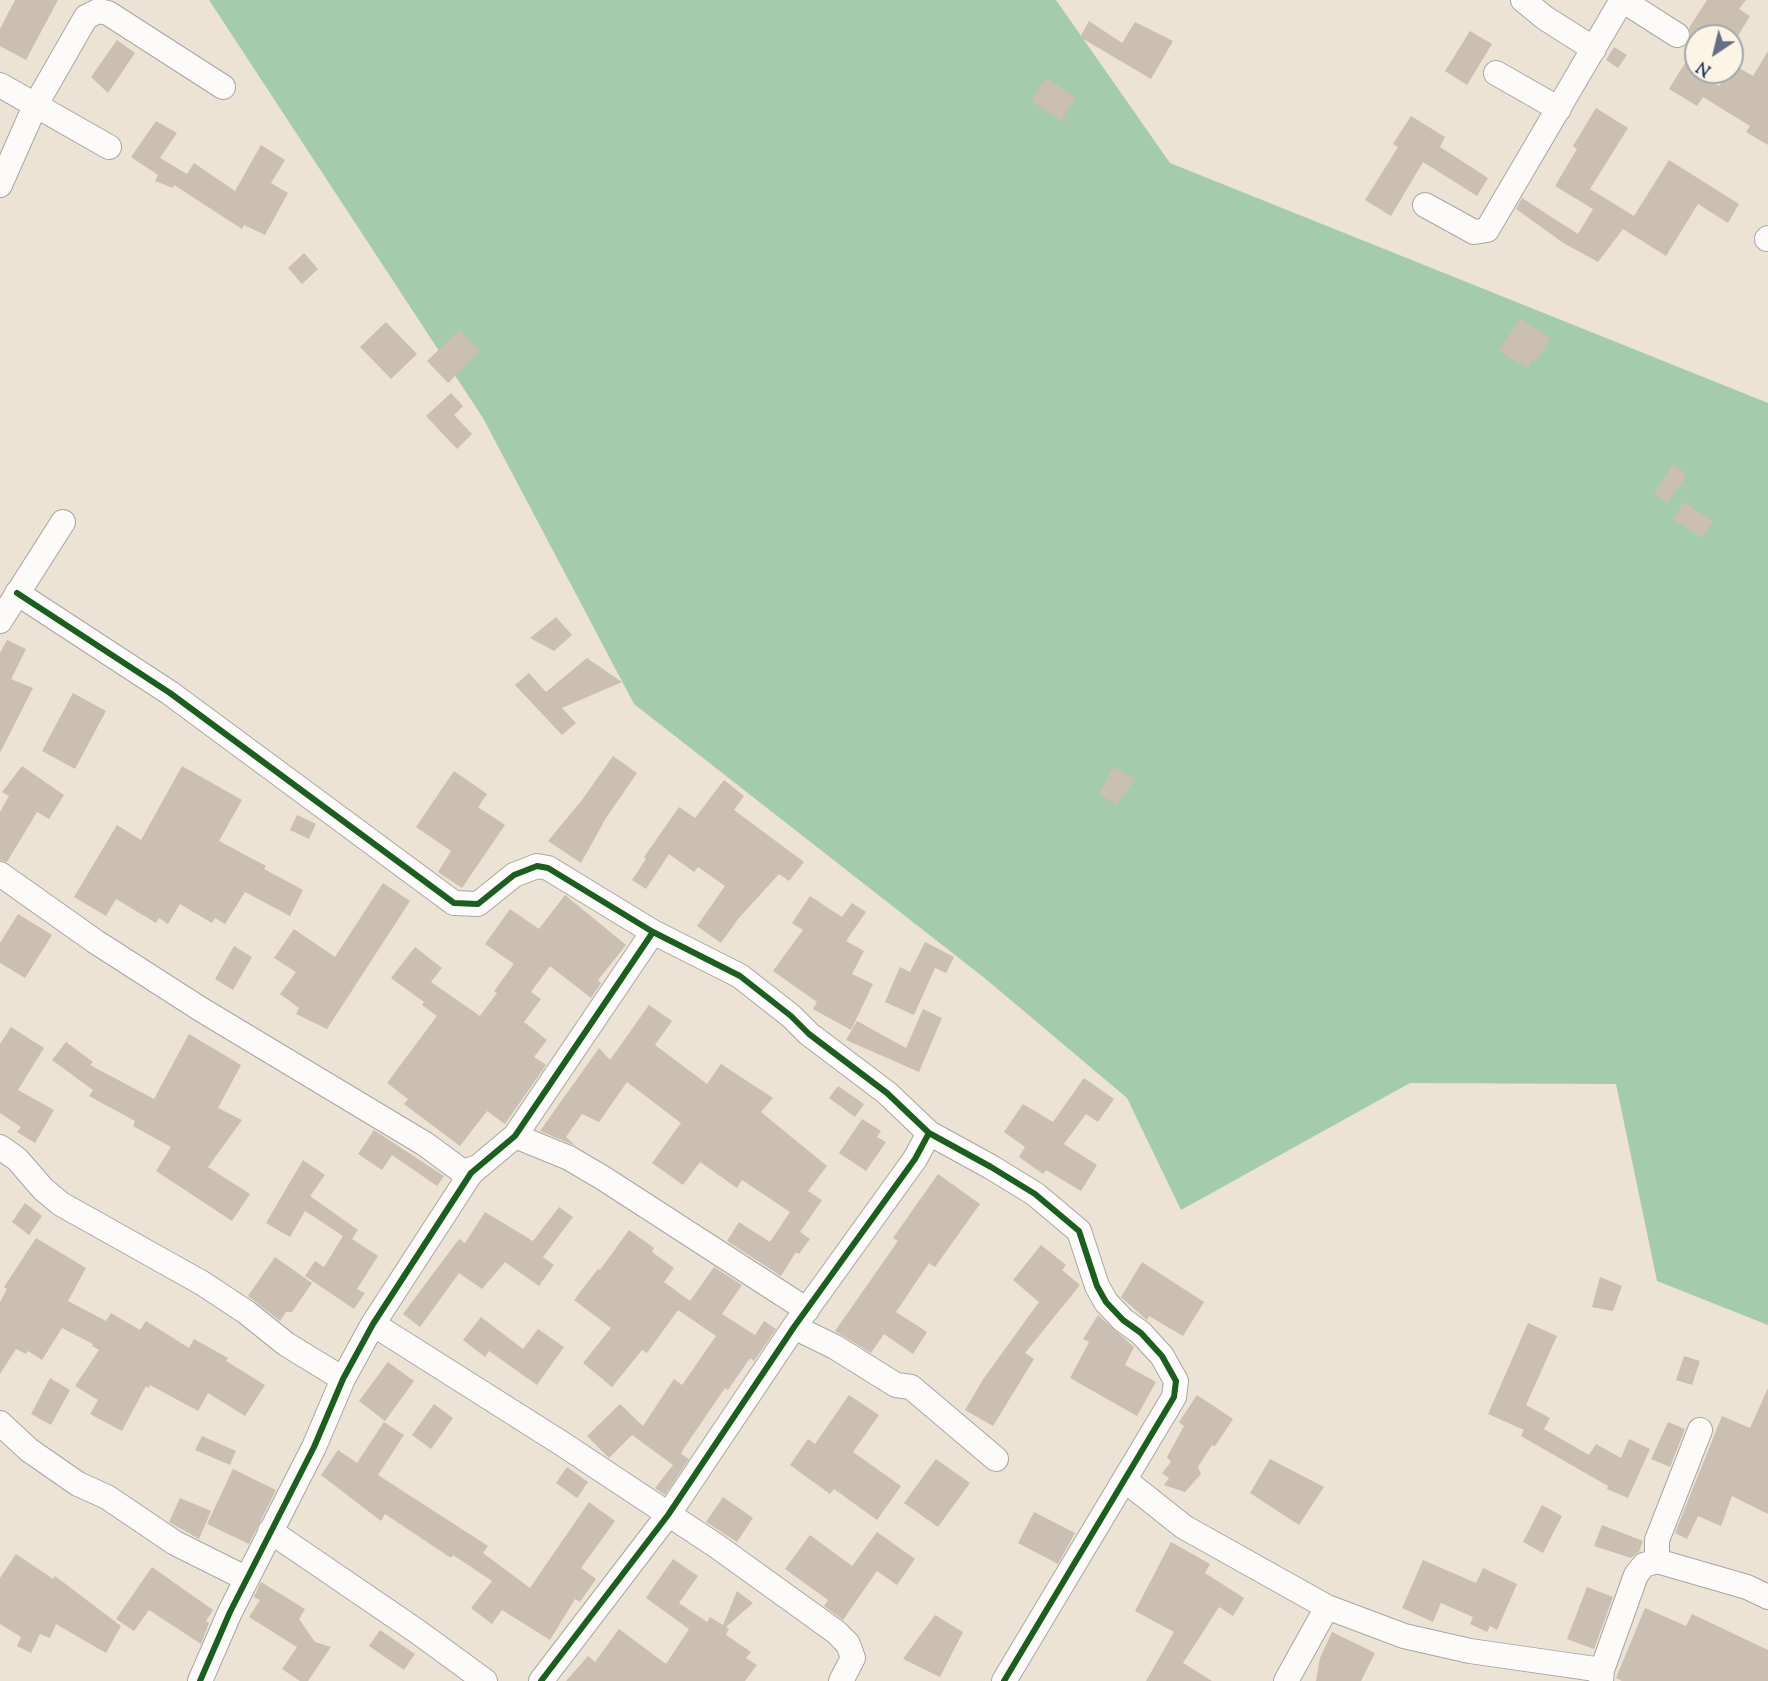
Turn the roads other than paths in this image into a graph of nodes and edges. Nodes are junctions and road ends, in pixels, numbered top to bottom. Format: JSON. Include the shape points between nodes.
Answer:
{"nodes":[{"id":1,"x":1523,"y":0,"type":"edge"},
{"id":2,"x":1622,"y":0,"type":"edge"},
{"id":3,"x":1677,"y":35,"type":"dead end"},
{"id":4,"x":1594,"y":49,"type":"junction"},
{"id":5,"x":1496,"y":73,"type":"dead end"},
{"id":6,"x":0,"y":85,"type":"edge"},
{"id":7,"x":223,"y":87,"type":"dead end"},
{"id":8,"x":35,"y":106,"type":"junction"},
{"id":9,"x":1559,"y":109,"type":"junction"},
{"id":10,"x":109,"y":147,"type":"dead end"},
{"id":11,"x":0,"y":185,"type":"edge"},
{"id":12,"x":1425,"y":205,"type":"dead end"},
{"id":13,"x":63,"y":522,"type":"dead end"},
{"id":14,"x":17,"y":593,"type":"junction"},
{"id":15,"x":0,"y":621,"type":"edge"},
{"id":16,"x":0,"y":874,"type":"edge"},
{"id":17,"x":653,"y":932,"type":"junction"},
{"id":18,"x":929,"y":1133,"type":"junction"},
{"id":19,"x":515,"y":1136,"type":"junction"},
{"id":20,"x":0,"y":1147,"type":"edge"},
{"id":21,"x":478,"y":1167,"type":"junction"},
{"id":22,"x":801,"y":1319,"type":"junction"},
{"id":23,"x":373,"y":1324,"type":"junction"},
{"id":24,"x":343,"y":1379,"type":"junction"},
{"id":25,"x":0,"y":1423,"type":"edge"},
{"id":26,"x":1700,"y":1430,"type":"dead end"},
{"id":27,"x":996,"y":1459,"type":"dead end"},
{"id":28,"x":1126,"y":1481,"type":"junction"},
{"id":29,"x":668,"y":1515,"type":"junction"},
{"id":30,"x":270,"y":1531,"type":"junction"},
{"id":31,"x":1657,"y":1561,"type":"junction"},
{"id":32,"x":246,"y":1579,"type":"junction"},
{"id":33,"x":1768,"y":1597,"type":"edge"},
{"id":34,"x":1326,"y":1607,"type":"junction"},
{"id":35,"x":1601,"y":1675,"type":"edge"},
{"id":36,"x":200,"y":1681,"type":"edge"},
{"id":37,"x":485,"y":1681,"type":"edge"},
{"id":38,"x":541,"y":1681,"type":"edge"},
{"id":39,"x":841,"y":1681,"type":"edge"},
{"id":40,"x":1004,"y":1681,"type":"edge"},
{"id":41,"x":1286,"y":1681,"type":"edge"}],
"edges":[{"from":1,"to":4,"type":"street"},
{"from":2,"to":3,"type":"street"},
{"from":2,"to":4,"type":"street"},
{"from":4,"to":9,"type":"street"},
{"from":5,"to":9,"type":"street"},
{"from":6,"to":8,"type":"street"},
{"from":7,"to":8,"type":"street","via":[[108,13],[98,11],[87,17]]},
{"from":8,"to":10,"type":"street"},
{"from":8,"to":11,"type":"street"},
{"from":9,"to":12,"type":"street","via":[[1487,230],[1474,232]]},
{"from":13,"to":14,"type":"street"},
{"from":14,"to":15,"type":"street"},
{"from":14,"to":17,"type":"street","via":[[170,693],[454,903],[478,904],[514,875],[537,866],[567,878]]},
{"from":16,"to":21,"type":"street","via":[[202,1010],[425,1144],[463,1172]]},
{"from":17,"to":18,"type":"street","via":[[740,976],[887,1094]]},
{"from":17,"to":19,"type":"street"},
{"from":18,"to":22,"type":"street","via":[[915,1159]]},
{"from":18,"to":28,"type":"street","via":[[991,1167],[1061,1213],[1079,1231],[1106,1302],[1141,1333],[1167,1364],[1176,1381],[1174,1397]]},
{"from":19,"to":21,"type":"street"},
{"from":19,"to":22,"type":"street","via":[[603,1178]]},
{"from":20,"to":24,"type":"street","via":[[62,1204],[202,1283],[246,1311],[286,1344]]},
{"from":21,"to":23,"type":"street"},
{"from":22,"to":27,"type":"street","via":[[835,1347],[896,1385],[911,1388]]},
{"from":22,"to":29,"type":"street"},
{"from":23,"to":24,"type":"street"},
{"from":23,"to":29,"type":"street"},
{"from":24,"to":30,"type":"street","via":[[314,1447]]},
{"from":25,"to":32,"type":"street","via":[[28,1450],[78,1484],[107,1497],[175,1543]]},
{"from":26,"to":31,"type":"street","via":[[1657,1540]]},
{"from":28,"to":34,"type":"street","via":[[1184,1527]]},
{"from":28,"to":40,"type":"street"},
{"from":29,"to":38,"type":"street"},
{"from":29,"to":39,"type":"street","via":[[836,1632],[848,1644],[853,1658]]},
{"from":30,"to":32,"type":"street"},
{"from":30,"to":37,"type":"street"},
{"from":31,"to":33,"type":"street","via":[[1747,1587]]},
{"from":31,"to":35,"type":"street","via":[[1644,1565],[1635,1575]]},
{"from":32,"to":36,"type":"street"},
{"from":34,"to":35,"type":"street","via":[[1404,1636]]},
{"from":34,"to":41,"type":"street"}]}
